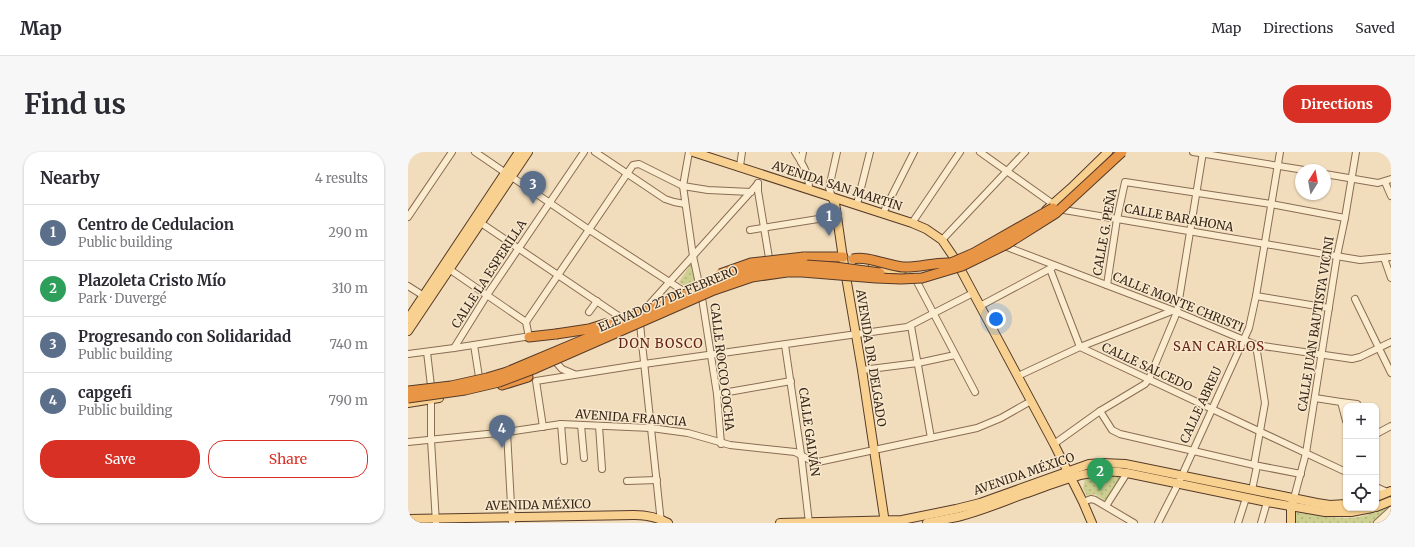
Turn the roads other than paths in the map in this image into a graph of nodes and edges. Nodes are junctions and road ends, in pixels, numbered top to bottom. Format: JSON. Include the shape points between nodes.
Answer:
{"nodes":[{"id":1,"x":452,"y":152,"type":"edge"},
{"id":2,"x":475,"y":152,"type":"edge"},
{"id":3,"x":519,"y":152,"type":"edge"},
{"id":4,"x":528,"y":152,"type":"edge"},
{"id":5,"x":584,"y":152,"type":"edge"},
{"id":6,"x":595,"y":152,"type":"edge"},
{"id":7,"x":688,"y":152,"type":"edge"},
{"id":8,"x":693,"y":152,"type":"edge"},
{"id":9,"x":742,"y":152,"type":"edge"},
{"id":10,"x":794,"y":152,"type":"edge"},
{"id":11,"x":803,"y":152,"type":"edge"},
{"id":12,"x":837,"y":152,"type":"edge"},
{"id":13,"x":870,"y":152,"type":"edge"},
{"id":14,"x":914,"y":152,"type":"edge"},
{"id":15,"x":960,"y":152,"type":"edge"},
{"id":16,"x":980,"y":152,"type":"edge"},
{"id":17,"x":1024,"y":152,"type":"edge"},
{"id":18,"x":1108,"y":152,"type":"edge"},
{"id":19,"x":1122,"y":152,"type":"edge"},
{"id":20,"x":1127,"y":152,"type":"edge"},
{"id":21,"x":1192,"y":152,"type":"edge"},
{"id":22,"x":1280,"y":152,"type":"edge"},
{"id":23,"x":1356,"y":152,"type":"edge"},
{"id":24,"x":1203,"y":153,"type":"edge"},
{"id":25,"x":801,"y":162,"type":"junction"},
{"id":26,"x":1278,"y":165,"type":"junction"},
{"id":27,"x":740,"y":166,"type":"junction"},
{"id":28,"x":1295,"y":168,"type":"edge"},
{"id":29,"x":1007,"y":171,"type":"junction"},
{"id":30,"x":627,"y":173,"type":"junction"},
{"id":31,"x":760,"y":174,"type":"junction"},
{"id":32,"x":509,"y":175,"type":"junction"},
{"id":33,"x":1331,"y":175,"type":"edge"},
{"id":34,"x":1351,"y":179,"type":"junction"},
{"id":35,"x":1388,"y":180,"type":"edge"},
{"id":36,"x":758,"y":183,"type":"junction"},
{"id":37,"x":682,"y":186,"type":"junction"},
{"id":38,"x":809,"y":189,"type":"junction"},
{"id":39,"x":751,"y":192,"type":"junction"},
{"id":40,"x":1197,"y":193,"type":"junction"},
{"id":41,"x":1391,"y":196,"type":"edge"},
{"id":42,"x":832,"y":197,"type":"junction"},
{"id":43,"x":550,"y":202,"type":"junction"},
{"id":44,"x":685,"y":204,"type":"junction"},
{"id":45,"x":857,"y":204,"type":"junction"},
{"id":46,"x":1053,"y":204,"type":"junction"},
{"id":47,"x":1271,"y":204,"type":"junction"},
{"id":48,"x":1064,"y":210,"type":"junction"},
{"id":49,"x":884,"y":213,"type":"junction"},
{"id":50,"x":837,"y":216,"type":"junction"},
{"id":51,"x":408,"y":217,"type":"edge"},
{"id":52,"x":1345,"y":218,"type":"junction"},
{"id":53,"x":1117,"y":219,"type":"junction"},
{"id":54,"x":478,"y":221,"type":"junction"},
{"id":55,"x":912,"y":223,"type":"junction"},
{"id":56,"x":765,"y":228,"type":"junction"},
{"id":57,"x":588,"y":229,"type":"junction"},
{"id":58,"x":750,"y":230,"type":"dead end"},
{"id":59,"x":1191,"y":231,"type":"junction"},
{"id":60,"x":942,"y":240,"type":"junction"},
{"id":61,"x":1265,"y":244,"type":"junction"},
{"id":62,"x":1007,"y":247,"type":"junction"},
{"id":63,"x":519,"y":248,"type":"junction"},
{"id":64,"x":692,"y":256,"type":"junction"},
{"id":65,"x":1337,"y":256,"type":"junction"},
{"id":66,"x":1391,"y":257,"type":"edge"},
{"id":67,"x":1384,"y":258,"type":"junction"},
{"id":68,"x":843,"y":261,"type":"junction"},
{"id":69,"x":770,"y":264,"type":"junction"},
{"id":70,"x":956,"y":264,"type":"junction"},
{"id":71,"x":1056,"y":266,"type":"junction"},
{"id":72,"x":449,"y":269,"type":"junction"},
{"id":73,"x":1050,"y":269,"type":"junction"},
{"id":74,"x":917,"y":270,"type":"junction"},
{"id":75,"x":557,"y":275,"type":"junction"},
{"id":76,"x":846,"y":278,"type":"junction"},
{"id":77,"x":1391,"y":278,"type":"edge"},
{"id":78,"x":916,"y":280,"type":"junction"},
{"id":79,"x":670,"y":283,"type":"junction"},
{"id":80,"x":1107,"y":285,"type":"junction"},
{"id":81,"x":408,"y":286,"type":"edge"},
{"id":82,"x":692,"y":289,"type":"junction"},
{"id":83,"x":973,"y":293,"type":"junction"},
{"id":84,"x":487,"y":295,"type":"junction"},
{"id":85,"x":1256,"y":296,"type":"junction"},
{"id":86,"x":426,"y":298,"type":"junction"},
{"id":87,"x":1355,"y":299,"type":"dead end"},
{"id":88,"x":700,"y":300,"type":"junction"},
{"id":89,"x":597,"y":301,"type":"junction"},
{"id":90,"x":980,"y":306,"type":"junction"},
{"id":91,"x":647,"y":307,"type":"junction"},
{"id":92,"x":1329,"y":308,"type":"junction"},
{"id":93,"x":589,"y":312,"type":"dead end"},
{"id":94,"x":1175,"y":312,"type":"junction"},
{"id":95,"x":934,"y":314,"type":"junction"},
{"id":96,"x":636,"y":315,"type":"junction"},
{"id":97,"x":620,"y":316,"type":"junction"},
{"id":98,"x":408,"y":319,"type":"edge"},
{"id":99,"x":526,"y":322,"type":"junction"},
{"id":100,"x":612,"y":322,"type":"junction"},
{"id":101,"x":642,"y":323,"type":"junction"},
{"id":102,"x":911,"y":326,"type":"junction"},
{"id":103,"x":408,"y":331,"type":"edge"},
{"id":104,"x":616,"y":333,"type":"junction"},
{"id":105,"x":856,"y":334,"type":"junction"},
{"id":106,"x":529,"y":337,"type":"junction"},
{"id":107,"x":1244,"y":340,"type":"junction"},
{"id":108,"x":1391,"y":342,"type":"edge"},
{"id":109,"x":474,"y":345,"type":"junction"},
{"id":110,"x":785,"y":345,"type":"junction"},
{"id":111,"x":1256,"y":345,"type":"junction"},
{"id":112,"x":1080,"y":347,"type":"junction"},
{"id":113,"x":454,"y":348,"type":"junction"},
{"id":114,"x":1379,"y":348,"type":"junction"},
{"id":115,"x":427,"y":352,"type":"junction"},
{"id":116,"x":408,"y":354,"type":"edge"},
{"id":117,"x":1321,"y":354,"type":"junction"},
{"id":118,"x":711,"y":355,"type":"junction"},
{"id":119,"x":955,"y":355,"type":"junction"},
{"id":120,"x":555,"y":361,"type":"junction"},
{"id":121,"x":644,"y":364,"type":"junction"},
{"id":122,"x":918,"y":364,"type":"junction"},
{"id":123,"x":862,"y":370,"type":"junction"},
{"id":124,"x":1391,"y":373,"type":"edge"},
{"id":125,"x":576,"y":374,"type":"junction"},
{"id":126,"x":1018,"y":376,"type":"junction"},
{"id":127,"x":479,"y":377,"type":"junction"},
{"id":128,"x":532,"y":379,"type":"junction"},
{"id":129,"x":1149,"y":380,"type":"junction"},
{"id":130,"x":791,"y":381,"type":"junction"},
{"id":131,"x":431,"y":386,"type":"junction"},
{"id":132,"x":408,"y":388,"type":"edge"},
{"id":133,"x":488,"y":389,"type":"junction"},
{"id":134,"x":408,"y":392,"type":"edge"},
{"id":135,"x":975,"y":392,"type":"dead end"},
{"id":136,"x":717,"y":394,"type":"junction"},
{"id":137,"x":408,"y":398,"type":"edge"},
{"id":138,"x":1315,"y":398,"type":"junction"},
{"id":139,"x":432,"y":399,"type":"junction"},
{"id":140,"x":1032,"y":402,"type":"junction"},
{"id":141,"x":1341,"y":402,"type":"junction"},
{"id":142,"x":408,"y":403,"type":"edge"},
{"id":143,"x":1349,"y":403,"type":"edge"},
{"id":144,"x":1211,"y":410,"type":"junction"},
{"id":145,"x":1343,"y":410,"type":"edge"},
{"id":146,"x":1100,"y":411,"type":"junction"},
{"id":147,"x":561,"y":424,"type":"junction"},
{"id":148,"x":581,"y":425,"type":"junction"},
{"id":149,"x":599,"y":426,"type":"junction"},
{"id":150,"x":1391,"y":426,"type":"edge"},
{"id":151,"x":543,"y":427,"type":"junction"},
{"id":152,"x":651,"y":428,"type":"junction"},
{"id":153,"x":507,"y":432,"type":"junction"},
{"id":154,"x":1260,"y":432,"type":"junction"},
{"id":155,"x":1379,"y":432,"type":"edge"},
{"id":156,"x":931,"y":438,"type":"junction"},
{"id":157,"x":431,"y":440,"type":"junction"},
{"id":158,"x":408,"y":442,"type":"edge"},
{"id":159,"x":721,"y":444,"type":"junction"},
{"id":160,"x":1054,"y":444,"type":"junction"},
{"id":161,"x":873,"y":450,"type":"junction"},
{"id":162,"x":1192,"y":451,"type":"junction"},
{"id":163,"x":1306,"y":453,"type":"junction"},
{"id":164,"x":801,"y":454,"type":"junction"},
{"id":165,"x":584,"y":458,"type":"dead end"},
{"id":166,"x":564,"y":460,"type":"dead end"},
{"id":167,"x":1256,"y":466,"type":"junction"},
{"id":168,"x":602,"y":469,"type":"dead end"},
{"id":169,"x":1343,"y":471,"type":"edge"},
{"id":170,"x":1127,"y":473,"type":"junction"},
{"id":171,"x":1069,"y":474,"type":"junction"},
{"id":172,"x":1301,"y":474,"type":"junction"},
{"id":173,"x":1181,"y":476,"type":"junction"},
{"id":174,"x":657,"y":480,"type":"junction"},
{"id":175,"x":627,"y":481,"type":"dead end"},
{"id":176,"x":1178,"y":484,"type":"junction"},
{"id":177,"x":1379,"y":488,"type":"edge"},
{"id":178,"x":1252,"y":490,"type":"junction"},
{"id":179,"x":1389,"y":492,"type":"edge"},
{"id":180,"x":1379,"y":496,"type":"edge"},
{"id":181,"x":1246,"y":498,"type":"junction"},
{"id":182,"x":1391,"y":501,"type":"edge"},
{"id":183,"x":1083,"y":502,"type":"junction"},
{"id":184,"x":1267,"y":502,"type":"junction"},
{"id":185,"x":1292,"y":502,"type":"junction"},
{"id":186,"x":1343,"y":504,"type":"edge"},
{"id":187,"x":1106,"y":506,"type":"junction"},
{"id":188,"x":1379,"y":506,"type":"edge"},
{"id":189,"x":1391,"y":510,"type":"edge"},
{"id":190,"x":1356,"y":511,"type":"edge"},
{"id":191,"x":408,"y":519,"type":"edge"},
{"id":192,"x":512,"y":520,"type":"edge"},
{"id":193,"x":436,"y":521,"type":"edge"},
{"id":194,"x":663,"y":522,"type":"edge"},
{"id":195,"x":809,"y":522,"type":"edge"},
{"id":196,"x":884,"y":522,"type":"edge"},
{"id":197,"x":780,"y":523,"type":"edge"},
{"id":198,"x":927,"y":523,"type":"edge"},
{"id":199,"x":1092,"y":523,"type":"edge"},
{"id":200,"x":1134,"y":523,"type":"edge"},
{"id":201,"x":1158,"y":523,"type":"edge"},
{"id":202,"x":1238,"y":523,"type":"edge"},
{"id":203,"x":1261,"y":523,"type":"edge"},
{"id":204,"x":1291,"y":523,"type":"edge"},
{"id":205,"x":1377,"y":523,"type":"edge"}],
"edges":[{"from":1,"to":51,"type":"street"},
{"from":2,"to":32,"type":"street"},
{"from":3,"to":32,"type":"main road"},
{"from":4,"to":32,"type":"main road"},
{"from":5,"to":43,"type":"street","name":"CALLE LA ESPERILLA"},
{"from":6,"to":30,"type":"street"},
{"from":7,"to":37,"type":"street","name":"CALLE ROCCO COCHA"},
{"from":8,"to":27,"type":"main road","name":"AVENIDA SAN MARTÍN"},
{"from":9,"to":27,"type":"street"},
{"from":10,"to":25,"type":"street"},
{"from":11,"to":25,"type":"street"},
{"from":12,"to":42,"type":"street","via":[[829,188]]},
{"from":13,"to":45,"type":"street"},
{"from":14,"to":49,"type":"street"},
{"from":15,"to":55,"type":"street"},
{"from":16,"to":29,"type":"street","name":"CALLE BARAHONA"},
{"from":17,"to":29,"type":"street"},
{"from":18,"to":46,"type":"main road"},
{"from":18,"to":70,"type":"highway","name":"ELEVADO 27 DE FEBRERO","bridge":true,"via":[[1058,205]]},
{"from":19,"to":104,"type":"highway","name":"ELEVADO 27 DE FEBRERO","bridge":true,"via":[[1056,213],[1007,244],[962,266],[922,278],[901,279],[816,272],[766,274],[714,290]]},
{"from":20,"to":48,"type":"main road"},
{"from":21,"to":24,"type":"street"},
{"from":22,"to":26,"type":"street","name":"CALLE ABREU"},
{"from":23,"to":34,"type":"street","name":"CALLE JUAN BAUTISTA VICINI"},
{"from":24,"to":26,"type":"street"},
{"from":24,"to":40,"type":"street"},
{"from":25,"to":38,"type":"street","via":[[808,173]]},
{"from":26,"to":28,"type":"street"},
{"from":26,"to":47,"type":"street","name":"CALLE ABREU"},
{"from":27,"to":31,"type":"main road","name":"AVENIDA SAN MARTÍN"},
{"from":29,"to":46,"type":"street","name":"CALLE BARAHONA"},
{"from":29,"to":60,"type":"street"},
{"from":30,"to":37,"type":"street","via":[[633,165],[640,164]]},
{"from":30,"to":44,"type":"street","via":[[665,199]]},
{"from":30,"to":57,"type":"street"},
{"from":31,"to":36,"type":"street"},
{"from":31,"to":38,"type":"main road","name":"AVENIDA SAN MARTÍN"},
{"from":32,"to":43,"type":"street"},
{"from":32,"to":54,"type":"main road"},
{"from":33,"to":34,"type":"street"},
{"from":34,"to":35,"type":"street","via":[[1378,183]]},
{"from":34,"to":52,"type":"street","name":"CALLE JUAN BAUTISTA VICINI"},
{"from":35,"to":41,"type":"street"},
{"from":36,"to":39,"type":"street"},
{"from":36,"to":56,"type":"street"},
{"from":37,"to":39,"type":"street"},
{"from":37,"to":44,"type":"street","name":"CALLE ROCCO COCHA"},
{"from":38,"to":42,"type":"main road","name":"AVENIDA SAN MARTÍN"},
{"from":39,"to":64,"type":"street"},
{"from":40,"to":47,"type":"street"},
{"from":40,"to":53,"type":"street","name":"CALLE G. PEÑA","via":[[1125,182]]},
{"from":40,"to":59,"type":"street"},
{"from":42,"to":45,"type":"main road","name":"AVENIDA SAN MARTÍN"},
{"from":42,"to":50,"type":"main road","name":"AVENIDA DR. DELGADO"},
{"from":43,"to":57,"type":"street"},
{"from":43,"to":63,"type":"street","name":"CALLE LA ESPERILLA"},
{"from":44,"to":64,"type":"street","name":"CALLE ROCCO COCHA"},
{"from":45,"to":49,"type":"main road","name":"AVENIDA SAN MARTÍN"},
{"from":46,"to":48,"type":"street","name":"CALLE BARAHONA"},
{"from":46,"to":70,"type":"main road"},
{"from":47,"to":52,"type":"street"},
{"from":47,"to":61,"type":"street","name":"CALLE ABREU"},
{"from":48,"to":53,"type":"street","name":"CALLE BARAHONA"},
{"from":48,"to":62,"type":"main road"},
{"from":49,"to":55,"type":"main road","name":"AVENIDA SAN MARTÍN"},
{"from":50,"to":56,"type":"street"},
{"from":50,"to":68,"type":"main road","name":"AVENIDA DR. DELGADO"},
{"from":52,"to":65,"type":"street","name":"CALLE JUAN BAUTISTA VICINI"},
{"from":53,"to":59,"type":"street","name":"CALLE BARAHONA"},
{"from":53,"to":80,"type":"street","name":"CALLE G. PEÑA"},
{"from":54,"to":63,"type":"street"},
{"from":54,"to":72,"type":"main road"},
{"from":54,"to":86,"type":"main road"},
{"from":55,"to":60,"type":"main road","name":"AVENIDA SAN MARTÍN"},
{"from":56,"to":58,"type":"street"},
{"from":56,"to":69,"type":"street"},
{"from":57,"to":75,"type":"street"},
{"from":57,"to":79,"type":"street"},
{"from":59,"to":61,"type":"street","name":"CALLE BARAHONA"},
{"from":59,"to":94,"type":"street"},
{"from":60,"to":70,"type":"main road","name":"AVENIDA SAN MARTÍN"},
{"from":61,"to":65,"type":"street","name":"CALLE BARAHONA"},
{"from":61,"to":85,"type":"street","name":"CALLE ABREU"},
{"from":62,"to":70,"type":"main road"},
{"from":62,"to":71,"type":"street","name":"CALLE MONTE CHRISTI"},
{"from":63,"to":75,"type":"street"},
{"from":63,"to":84,"type":"street","name":"CALLE LA ESPERILLA"},
{"from":64,"to":79,"type":"street"},
{"from":64,"to":82,"type":"street","name":"CALLE ROCCO COCHA"},
{"from":65,"to":67,"type":"street","name":"CALLE BARAHONA","via":[[1360,260]]},
{"from":65,"to":92,"type":"street","name":"CALLE JUAN BAUTISTA VICINI"},
{"from":66,"to":67,"type":"street","name":"CALLE BARAHONA"},
{"from":67,"to":77,"type":"street"},
{"from":68,"to":69,"type":"main road"},
{"from":68,"to":70,"type":"highway","bridge":true,"via":[[861,258],[902,267],[946,262]]},
{"from":68,"to":74,"type":"main road","via":[[884,270]]},
{"from":68,"to":74,"type":"main road","via":[[858,255]]},
{"from":68,"to":76,"type":"main road","name":"AVENIDA DR. DELGADO"},
{"from":68,"to":82,"type":"highway","bridge":true,"via":[[804,257],[740,266],[706,280]]},
{"from":69,"to":82,"type":"main road","via":[[741,269]]},
{"from":70,"to":74,"type":"main road"},
{"from":70,"to":78,"type":"main road","via":[[938,276]]},
{"from":70,"to":82,"type":"highway","name":"ELEVADO 27 DE FEBRERO","bridge":true,"via":[[907,274],[835,266],[787,265],[741,273]]},
{"from":70,"to":83,"type":"main road","name":"AVENIDA SAN MARTÍN"},
{"from":71,"to":73,"type":"street"},
{"from":71,"to":80,"type":"street","name":"CALLE MONTE CHRISTI"},
{"from":72,"to":84,"type":"street"},
{"from":72,"to":86,"type":"main road"},
{"from":73,"to":90,"type":"street"},
{"from":73,"to":112,"type":"street"},
{"from":75,"to":89,"type":"street"},
{"from":75,"to":99,"type":"street"},
{"from":76,"to":78,"type":"main road"},
{"from":76,"to":88,"type":"main road","via":[[799,274],[774,276],[728,287]]},
{"from":76,"to":105,"type":"main road","name":"AVENIDA DR. DELGADO"},
{"from":78,"to":95,"type":"street"},
{"from":79,"to":82,"type":"street"},
{"from":79,"to":91,"type":"street"},
{"from":80,"to":94,"type":"street","name":"CALLE MONTE CHRISTI"},
{"from":81,"to":86,"type":"street"},
{"from":82,"to":88,"type":"street"},
{"from":82,"to":88,"type":"street","name":"CALLE ROCCO COCHA"},
{"from":82,"to":91,"type":"main road"},
{"from":82,"to":96,"type":"highway","name":"ELEVADO 27 DE FEBRERO","bridge":true},
{"from":83,"to":90,"type":"main road","name":"AVENIDA SAN MARTÍN"},
{"from":83,"to":95,"type":"street"},
{"from":84,"to":99,"type":"street"},
{"from":84,"to":113,"type":"street","name":"CALLE LA ESPERILLA"},
{"from":85,"to":92,"type":"street"},
{"from":85,"to":107,"type":"street","name":"CALLE ABREU"},
{"from":86,"to":98,"type":"main road"},
{"from":86,"to":103,"type":"main road"},
{"from":87,"to":114,"type":"street"},
{"from":88,"to":101,"type":"main road"},
{"from":88,"to":118,"type":"street","name":"CALLE ROCCO COCHA"},
{"from":89,"to":93,"type":"street"},
{"from":89,"to":97,"type":"street"},
{"from":90,"to":126,"type":"main road","name":"AVENIDA SAN MARTÍN"},
{"from":91,"to":97,"type":"main road"},
{"from":91,"to":101,"type":"street"},
{"from":92,"to":117,"type":"street","name":"CALLE JUAN BAUTISTA VICINI"},
{"from":94,"to":107,"type":"street","name":"CALLE MONTE CHRISTI"},
{"from":94,"to":112,"type":"street"},
{"from":94,"to":129,"type":"street"},
{"from":95,"to":102,"type":"street"},
{"from":95,"to":119,"type":"street"},
{"from":96,"to":106,"type":"highway","bridge":true,"via":[[589,329]]},
{"from":96,"to":134,"type":"highway","name":"ELEVADO 27 DE FEBRERO","bridge":true,"via":[[577,343],[500,374],[451,386]]},
{"from":97,"to":100,"type":"main road"},
{"from":97,"to":101,"type":"street"},
{"from":99,"to":106,"type":"street"},
{"from":100,"to":106,"type":"street"},
{"from":100,"to":127,"type":"main road","via":[[535,358]]},
{"from":101,"to":120,"type":"main road"},
{"from":101,"to":121,"type":"street"},
{"from":102,"to":105,"type":"street"},
{"from":102,"to":122,"type":"street"},
{"from":104,"to":128,"type":"highway","bridge":true},
{"from":104,"to":137,"type":"highway","name":"ELEVADO 27 DE FEBRERO","bridge":true,"via":[[499,382]]},
{"from":105,"to":110,"type":"street"},
{"from":105,"to":123,"type":"main road","name":"AVENIDA DR. DELGADO"},
{"from":106,"to":109,"type":"street"},
{"from":107,"to":111,"type":"street","name":"CALLE MONTE CHRISTI"},
{"from":107,"to":144,"type":"street","name":"CALLE ABREU"},
{"from":108,"to":114,"type":"street","name":"CALLE MONTE CHRISTI"},
{"from":109,"to":113,"type":"street"},
{"from":109,"to":127,"type":"street"},
{"from":110,"to":118,"type":"street"},
{"from":110,"to":130,"type":"street","name":"CALLE GALVÁN"},
{"from":111,"to":117,"type":"street","name":"CALLE MONTE CHRISTI"},
{"from":111,"to":154,"type":"street","via":[[1265,403]]},
{"from":112,"to":126,"type":"street"},
{"from":112,"to":129,"type":"street","name":"CALLE SALCEDO"},
{"from":113,"to":115,"type":"street"},
{"from":114,"to":117,"type":"street","name":"CALLE MONTE CHRISTI","via":[[1352,358]]},
{"from":114,"to":124,"type":"street"},
{"from":115,"to":116,"type":"street"},
{"from":115,"to":131,"type":"street"},
{"from":117,"to":138,"type":"street","name":"CALLE JUAN BAUTISTA VICINI"},
{"from":118,"to":121,"type":"street"},
{"from":118,"to":136,"type":"street","name":"CALLE ROCCO COCHA"},
{"from":119,"to":122,"type":"street"},
{"from":119,"to":135,"type":"street"},
{"from":120,"to":125,"type":"street","via":[[566,372]]},
{"from":120,"to":133,"type":"main road"},
{"from":121,"to":125,"type":"street"},
{"from":121,"to":152,"type":"street"},
{"from":122,"to":123,"type":"street"},
{"from":122,"to":156,"type":"street"},
{"from":123,"to":161,"type":"main road","name":"AVENIDA DR. DELGADO"},
{"from":125,"to":128,"type":"street"},
{"from":126,"to":140,"type":"main road","name":"AVENIDA SAN MARTÍN"},
{"from":127,"to":131,"type":"main road"},
{"from":128,"to":133,"type":"highway"},
{"from":128,"to":151,"type":"street"},
{"from":129,"to":144,"type":"street","name":"CALLE SALCEDO"},
{"from":129,"to":146,"type":"street"},
{"from":130,"to":136,"type":"street"},
{"from":130,"to":164,"type":"street","name":"CALLE GALVÁN"},
{"from":131,"to":132,"type":"main road"},
{"from":131,"to":139,"type":"street"},
{"from":133,"to":139,"type":"main road"},
{"from":136,"to":159,"type":"street","name":"CALLE ROCCO COCHA"},
{"from":138,"to":141,"type":"street"},
{"from":138,"to":163,"type":"street","name":"CALLE JUAN BAUTISTA VICINI"},
{"from":139,"to":142,"type":"main road"},
{"from":139,"to":157,"type":"street"},
{"from":140,"to":156,"type":"street","name":"AVENIDA FRANCIA","via":[[986,426]]},
{"from":140,"to":160,"type":"main road","name":"AVENIDA SAN MARTÍN"},
{"from":141,"to":143,"type":"street"},
{"from":141,"to":145,"type":"street"},
{"from":144,"to":154,"type":"street","name":"CALLE SALCEDO"},
{"from":144,"to":162,"type":"street","name":"CALLE ABREU"},
{"from":146,"to":160,"type":"street"},
{"from":146,"to":162,"type":"street","via":[[1115,432]]},
{"from":147,"to":148,"type":"street","name":"AVENIDA FRANCIA"},
{"from":147,"to":151,"type":"street","name":"AVENIDA FRANCIA"},
{"from":147,"to":166,"type":"street"},
{"from":148,"to":149,"type":"street","name":"AVENIDA FRANCIA"},
{"from":148,"to":165,"type":"street"},
{"from":149,"to":152,"type":"street","name":"AVENIDA FRANCIA"},
{"from":149,"to":168,"type":"street"},
{"from":150,"to":155,"type":"street"},
{"from":151,"to":153,"type":"street","name":"AVENIDA FRANCIA"},
{"from":152,"to":159,"type":"street","name":"AVENIDA FRANCIA","via":[[688,432]]},
{"from":152,"to":174,"type":"street"},
{"from":153,"to":157,"type":"street","name":"AVENIDA FRANCIA"},
{"from":153,"to":192,"type":"street"},
{"from":154,"to":163,"type":"street","name":"CALLE SALCEDO"},
{"from":154,"to":167,"type":"street"},
{"from":156,"to":161,"type":"street","name":"AVENIDA FRANCIA"},
{"from":157,"to":158,"type":"street","name":"AVENIDA FRANCIA"},
{"from":157,"to":193,"type":"street"},
{"from":159,"to":164,"type":"street","name":"AVENIDA FRANCIA"},
{"from":160,"to":171,"type":"main road","name":"AVENIDA SAN MARTÍN"},
{"from":161,"to":164,"type":"street","name":"AVENIDA FRANCIA","via":[[818,462]]},
{"from":161,"to":196,"type":"main road","name":"AVENIDA DR. DELGADO"},
{"from":162,"to":167,"type":"street"},
{"from":162,"to":173,"type":"street","name":"CALLE ABREU"},
{"from":163,"to":169,"type":"street","name":"CALLE SALCEDO"},
{"from":163,"to":172,"type":"street","name":"CALLE JUAN BAUTISTA VICINI"},
{"from":164,"to":195,"type":"street","name":"CALLE GALVÁN"},
{"from":167,"to":172,"type":"street"},
{"from":167,"to":178,"type":"street"},
{"from":170,"to":171,"type":"main road","name":"AVENIDA MÉXICO","via":[[1103,471]]},
{"from":170,"to":176,"type":"main road","name":"AVENIDA MÉXICO"},
{"from":170,"to":187,"type":"street"},
{"from":171,"to":173,"type":"main road","name":"AVENIDA MÉXICO","via":[[1088,464],[1114,463]]},
{"from":171,"to":183,"type":"main road","name":"AVENIDA SAN MARTÍN"},
{"from":171,"to":196,"type":"main road","name":"AVENIDA MÉXICO","via":[[956,509]]},
{"from":171,"to":198,"type":"main road","name":"AVENIDA MÉXICO","via":[[958,517]]},
{"from":172,"to":185,"type":"street","name":"CALLE JUAN BAUTISTA VICINI"},
{"from":173,"to":176,"type":"street","name":"CALLE ABREU"},
{"from":173,"to":178,"type":"main road","name":"AVENIDA MÉXICO"},
{"from":174,"to":175,"type":"street"},
{"from":174,"to":194,"type":"street"},
{"from":176,"to":181,"type":"main road","name":"AVENIDA MÉXICO"},
{"from":176,"to":201,"type":"street","name":"CALLE ABREU"},
{"from":177,"to":179,"type":"street"},
{"from":178,"to":185,"type":"main road","name":"AVENIDA MÉXICO"},
{"from":179,"to":180,"type":"main road"},
{"from":181,"to":184,"type":"main road","name":"AVENIDA MÉXICO"},
{"from":181,"to":202,"type":"street"},
{"from":182,"to":188,"type":"main road"},
{"from":183,"to":187,"type":"street","via":[[1091,499]]},
{"from":183,"to":199,"type":"main road","name":"AVENIDA SAN MARTÍN"},
{"from":184,"to":185,"type":"main road","name":"AVENIDA MÉXICO"},
{"from":184,"to":203,"type":"street"},
{"from":185,"to":186,"type":"main road","name":"AVENIDA MÉXICO"},
{"from":185,"to":190,"type":"main road","name":"AVENIDA MÉXICO","via":[[1337,513]]},
{"from":185,"to":204,"type":"main road"},
{"from":187,"to":200,"type":"street"},
{"from":189,"to":205,"type":"street"},
{"from":191,"to":193,"type":"main road","name":"AVENIDA MÉXICO"},
{"from":192,"to":193,"type":"main road","name":"AVENIDA MÉXICO"},
{"from":192,"to":194,"type":"main road","name":"AVENIDA MÉXICO","via":[[634,514],[646,515]]},
{"from":195,"to":196,"type":"main road","name":"AVENIDA MÉXICO"},
{"from":195,"to":197,"type":"main road","name":"AVENIDA MÉXICO"}]}
